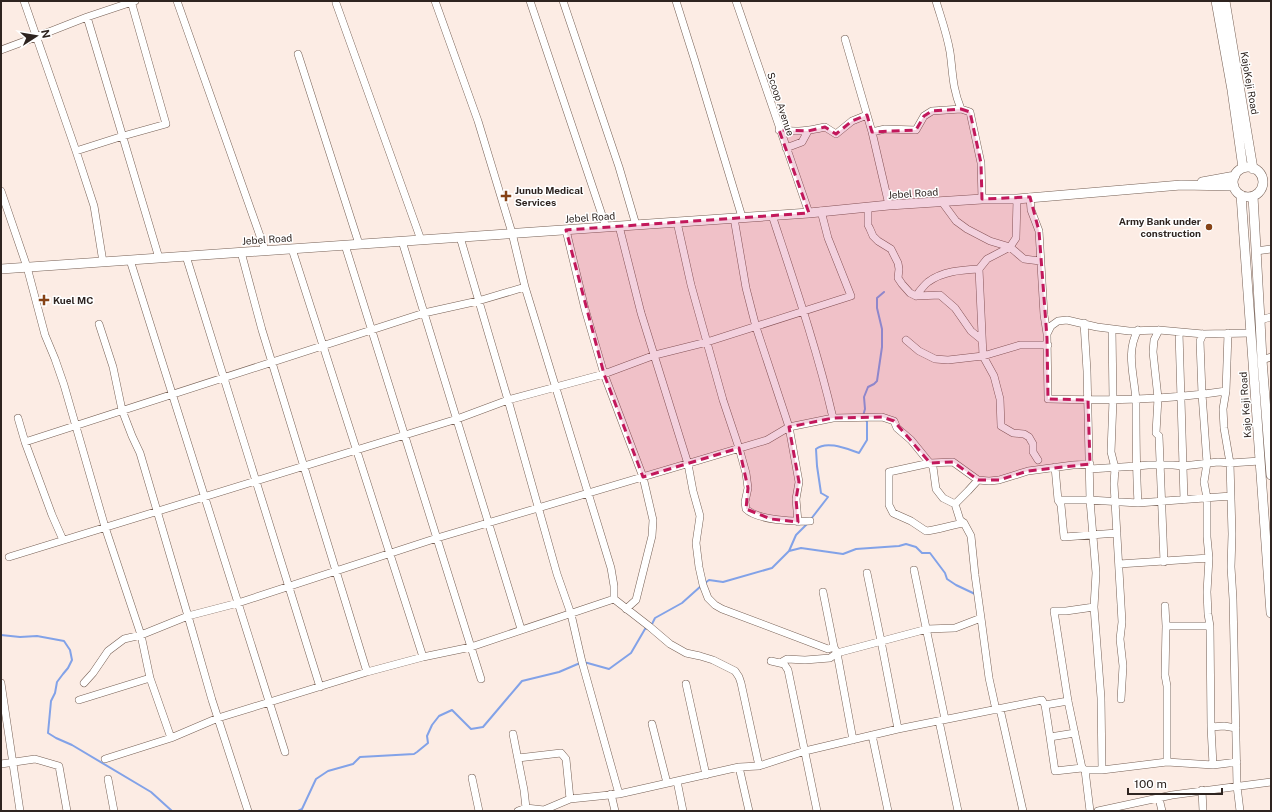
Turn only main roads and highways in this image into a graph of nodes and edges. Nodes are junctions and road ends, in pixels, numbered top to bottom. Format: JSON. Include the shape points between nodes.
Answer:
{"nodes":[{"id":1,"x":1216,"y":1,"type":"edge"},
{"id":2,"x":1226,"y":1,"type":"edge"},
{"id":3,"x":1243,"y":168,"type":"junction"},
{"id":4,"x":1253,"y":169,"type":"junction"},
{"id":5,"x":1235,"y":176,"type":"junction"},
{"id":6,"x":1261,"y":176,"type":"junction"},
{"id":7,"x":1271,"y":177,"type":"edge"},
{"id":8,"x":1181,"y":185,"type":"junction"},
{"id":9,"x":1234,"y":186,"type":"junction"},
{"id":10,"x":1266,"y":186,"type":"edge"},
{"id":11,"x":1241,"y":195,"type":"junction"},
{"id":12,"x":1253,"y":196,"type":"junction"},
{"id":13,"x":1,"y":269,"type":"edge"},
{"id":14,"x":1271,"y":464,"type":"edge"},
{"id":15,"x":1271,"y":475,"type":"edge"},
{"id":16,"x":1271,"y":613,"type":"edge"}],
"edges":[{"from":1,"to":3,"type":"main road","name":"KajoKeji Road"},
{"from":2,"to":4,"type":"main road","name":"KajoKeji Road"},
{"from":3,"to":4,"type":"main road"},
{"from":3,"to":5,"type":"main road"},
{"from":4,"to":6,"type":"main road"},
{"from":5,"to":8,"type":"main road","name":"Jebel Road"},
{"from":5,"to":9,"type":"main road"},
{"from":6,"to":7,"type":"main road"},
{"from":6,"to":10,"type":"main road"},
{"from":8,"to":9,"type":"main road","name":"Jebel Road"},
{"from":8,"to":13,"type":"main road","name":"Jebel Road","via":[[1017,199],[889,205],[809,213]]},
{"from":9,"to":11,"type":"main road","via":[[1236,192]]},
{"from":10,"to":12,"type":"main road"},
{"from":11,"to":12,"type":"main road"},
{"from":11,"to":16,"type":"main road","name":"Kajo Keji Road"},
{"from":12,"to":14,"type":"main road","name":"Kajo Keji Road","via":[[1262,360]]},
{"from":14,"to":15,"type":"main road","name":"Kajo Keji Road"}]}
